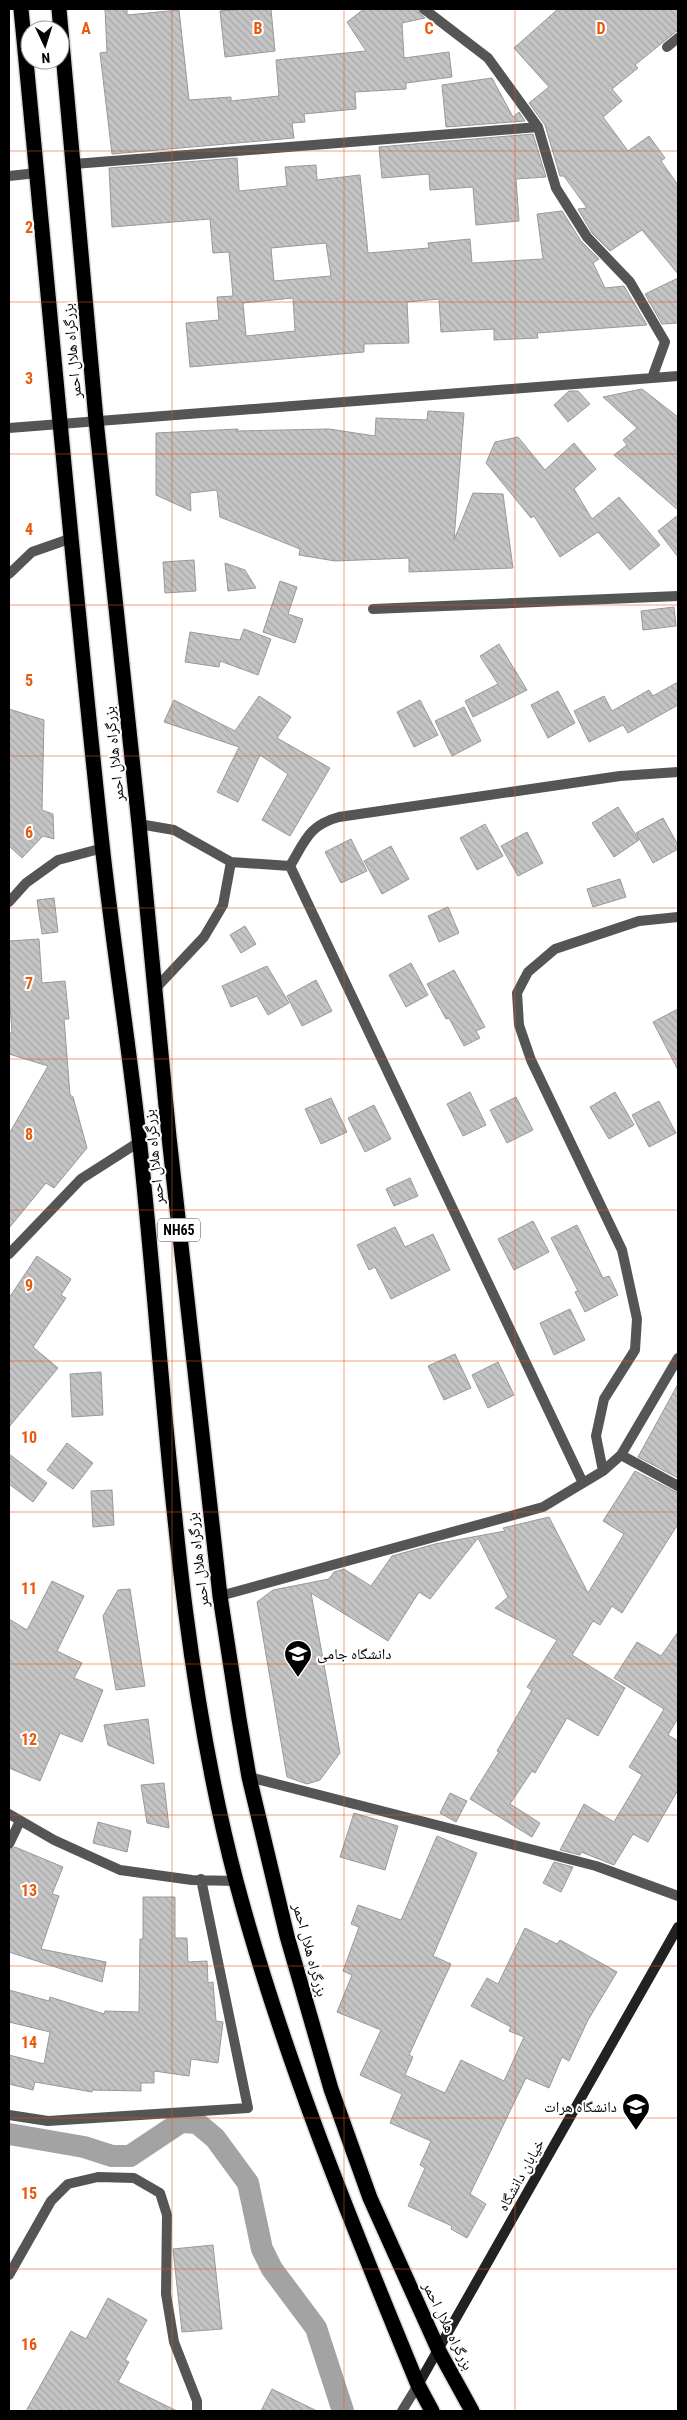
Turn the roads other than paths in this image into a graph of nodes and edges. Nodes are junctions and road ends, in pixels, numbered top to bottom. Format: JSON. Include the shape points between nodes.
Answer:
{"nodes":[{"id":1,"x":21,"y":9,"type":"edge"},
{"id":2,"x":59,"y":9,"type":"edge"},
{"id":3,"x":424,"y":9,"type":"edge"},
{"id":4,"x":678,"y":38,"type":"edge"},
{"id":5,"x":667,"y":47,"type":"dead end"},
{"id":6,"x":538,"y":127,"type":"junction"},
{"id":7,"x":74,"y":164,"type":"junction"},
{"id":8,"x":37,"y":173,"type":"junction"},
{"id":9,"x":9,"y":176,"type":"edge"},
{"id":10,"x":678,"y":376,"type":"edge"},
{"id":11,"x":652,"y":378,"type":"junction"},
{"id":12,"x":96,"y":420,"type":"junction"},
{"id":13,"x":61,"y":423,"type":"junction"},
{"id":14,"x":9,"y":428,"type":"edge"},
{"id":15,"x":72,"y":538,"type":"junction"},
{"id":16,"x":9,"y":574,"type":"edge"},
{"id":17,"x":678,"y":596,"type":"edge"},
{"id":18,"x":372,"y":609,"type":"dead end"},
{"id":19,"x":678,"y":772,"type":"edge"},
{"id":20,"x":139,"y":824,"type":"junction"},
{"id":21,"x":103,"y":848,"type":"junction"},
{"id":22,"x":230,"y":862,"type":"junction"},
{"id":23,"x":290,"y":866,"type":"junction"},
{"id":24,"x":9,"y":902,"type":"edge"},
{"id":25,"x":678,"y":917,"type":"edge"},
{"id":26,"x":155,"y":989,"type":"junction"},
{"id":27,"x":139,"y":1142,"type":"junction"},
{"id":28,"x":9,"y":1254,"type":"edge"},
{"id":29,"x":678,"y":1358,"type":"edge"},
{"id":30,"x":621,"y":1455,"type":"junction"},
{"id":31,"x":603,"y":1471,"type":"junction"},
{"id":32,"x":583,"y":1484,"type":"junction"},
{"id":33,"x":678,"y":1486,"type":"edge"},
{"id":34,"x":220,"y":1596,"type":"junction"},
{"id":35,"x":249,"y":1777,"type":"junction"},
{"id":36,"x":9,"y":1814,"type":"edge"},
{"id":37,"x":20,"y":1820,"type":"junction"},
{"id":38,"x":9,"y":1844,"type":"edge"},
{"id":39,"x":201,"y":1879,"type":"junction"},
{"id":40,"x":236,"y":1881,"type":"junction"},
{"id":41,"x":678,"y":1896,"type":"edge"},
{"id":42,"x":678,"y":1927,"type":"edge"},
{"id":43,"x":9,"y":2115,"type":"edge"},
{"id":44,"x":9,"y":2275,"type":"edge"},
{"id":45,"x":439,"y":2351,"type":"junction"},
{"id":46,"x":418,"y":2384,"type":"junction"},
{"id":47,"x":197,"y":2411,"type":"edge"},
{"id":48,"x":402,"y":2411,"type":"edge"},
{"id":49,"x":432,"y":2411,"type":"edge"},
{"id":50,"x":472,"y":2411,"type":"edge"}],
"edges":[{"from":1,"to":8,"type":"highway","name":"بزرگراه هلال احمر","number":"NH65"},
{"from":2,"to":7,"type":"highway","name":"بزرگراه هلال احمر","number":"NH65"},
{"from":3,"to":6,"type":"street","via":[[488,58]]},
{"from":4,"to":5,"type":"street"},
{"from":6,"to":7,"type":"street"},
{"from":6,"to":11,"type":"street","via":[[556,188],[587,237],[630,282],[665,342]]},
{"from":7,"to":12,"type":"highway","name":"بزرگراه هلال احمر","number":"NH65"},
{"from":8,"to":9,"type":"street"},
{"from":8,"to":13,"type":"highway","name":"بزرگراه هلال احمر","number":"NH65"},
{"from":10,"to":11,"type":"street"},
{"from":11,"to":12,"type":"street"},
{"from":12,"to":13,"type":"street"},
{"from":12,"to":20,"type":"highway","name":"بزرگراه هلال احمر","number":"NH65"},
{"from":13,"to":14,"type":"street"},
{"from":13,"to":15,"type":"highway","name":"بزرگراه هلال احمر","number":"NH65"},
{"from":15,"to":16,"type":"street","via":[[32,552]]},
{"from":15,"to":21,"type":"highway","name":"بزرگراه هلال احمر","number":"NH65"},
{"from":17,"to":18,"type":"street"},
{"from":19,"to":23,"type":"street","via":[[620,776],[339,818],[323,822],[312,831]]},
{"from":20,"to":22,"type":"street","via":[[174,830]]},
{"from":20,"to":26,"type":"highway","name":"بزرگراه هلال احمر","number":"NH65"},
{"from":21,"to":24,"type":"street","via":[[58,860],[26,883]]},
{"from":21,"to":27,"type":"highway","name":"بزرگراه هلال احمر","number":"NH65"},
{"from":22,"to":23,"type":"street"},
{"from":22,"to":26,"type":"street","via":[[222,905],[204,937]]},
{"from":23,"to":32,"type":"street"},
{"from":25,"to":31,"type":"street","via":[[638,921],[554,949],[528,972],[517,993],[519,1025],[531,1060],[622,1250],[637,1319],[634,1350],[604,1399],[596,1436]]},
{"from":26,"to":34,"type":"highway","name":"بزرگراه هلال احمر","number":"NH65"},
{"from":27,"to":28,"type":"street","via":[[81,1179]]},
{"from":27,"to":40,"type":"highway","name":"بزرگراه هلال احمر","number":"NH65","via":[[182,1574],[206,1749]]},
{"from":29,"to":30,"type":"street"},
{"from":30,"to":31,"type":"street"},
{"from":30,"to":33,"type":"street"},
{"from":31,"to":32,"type":"street"},
{"from":32,"to":34,"type":"street","via":[[543,1507]]},
{"from":34,"to":35,"type":"highway","name":"بزرگراه هلال احمر","number":"NH65"},
{"from":35,"to":41,"type":"street","via":[[596,1866]]},
{"from":35,"to":45,"type":"highway","name":"بزرگراه هلال احمر","number":"NH65","via":[[287,1936],[331,2089],[370,2198]]},
{"from":36,"to":37,"type":"street"},
{"from":37,"to":38,"type":"street"},
{"from":37,"to":39,"type":"street","via":[[54,1840],[120,1870]]},
{"from":39,"to":40,"type":"street"},
{"from":39,"to":43,"type":"street","via":[[248,2108],[48,2121]]},
{"from":40,"to":46,"type":"highway","name":"بزرگراه هلال احمر","number":"NH65","via":[[276,2015],[337,2188]]},
{"from":42,"to":45,"type":"street","name":"خیابان دانشگاه"},
{"from":44,"to":47,"type":"street","via":[[51,2202],[68,2184],[98,2178],[134,2178],[160,2193],[168,2216],[166,2294],[174,2342],[197,2401]]},
{"from":45,"to":46,"type":"street","name":"خیابان دانشگاه"},
{"from":45,"to":50,"type":"highway","name":"بزرگراه هلال احمر","number":"NH65"},
{"from":46,"to":48,"type":"street"},
{"from":46,"to":49,"type":"highway","name":"بزرگراه هلال احمر","number":"NH65"}]}
